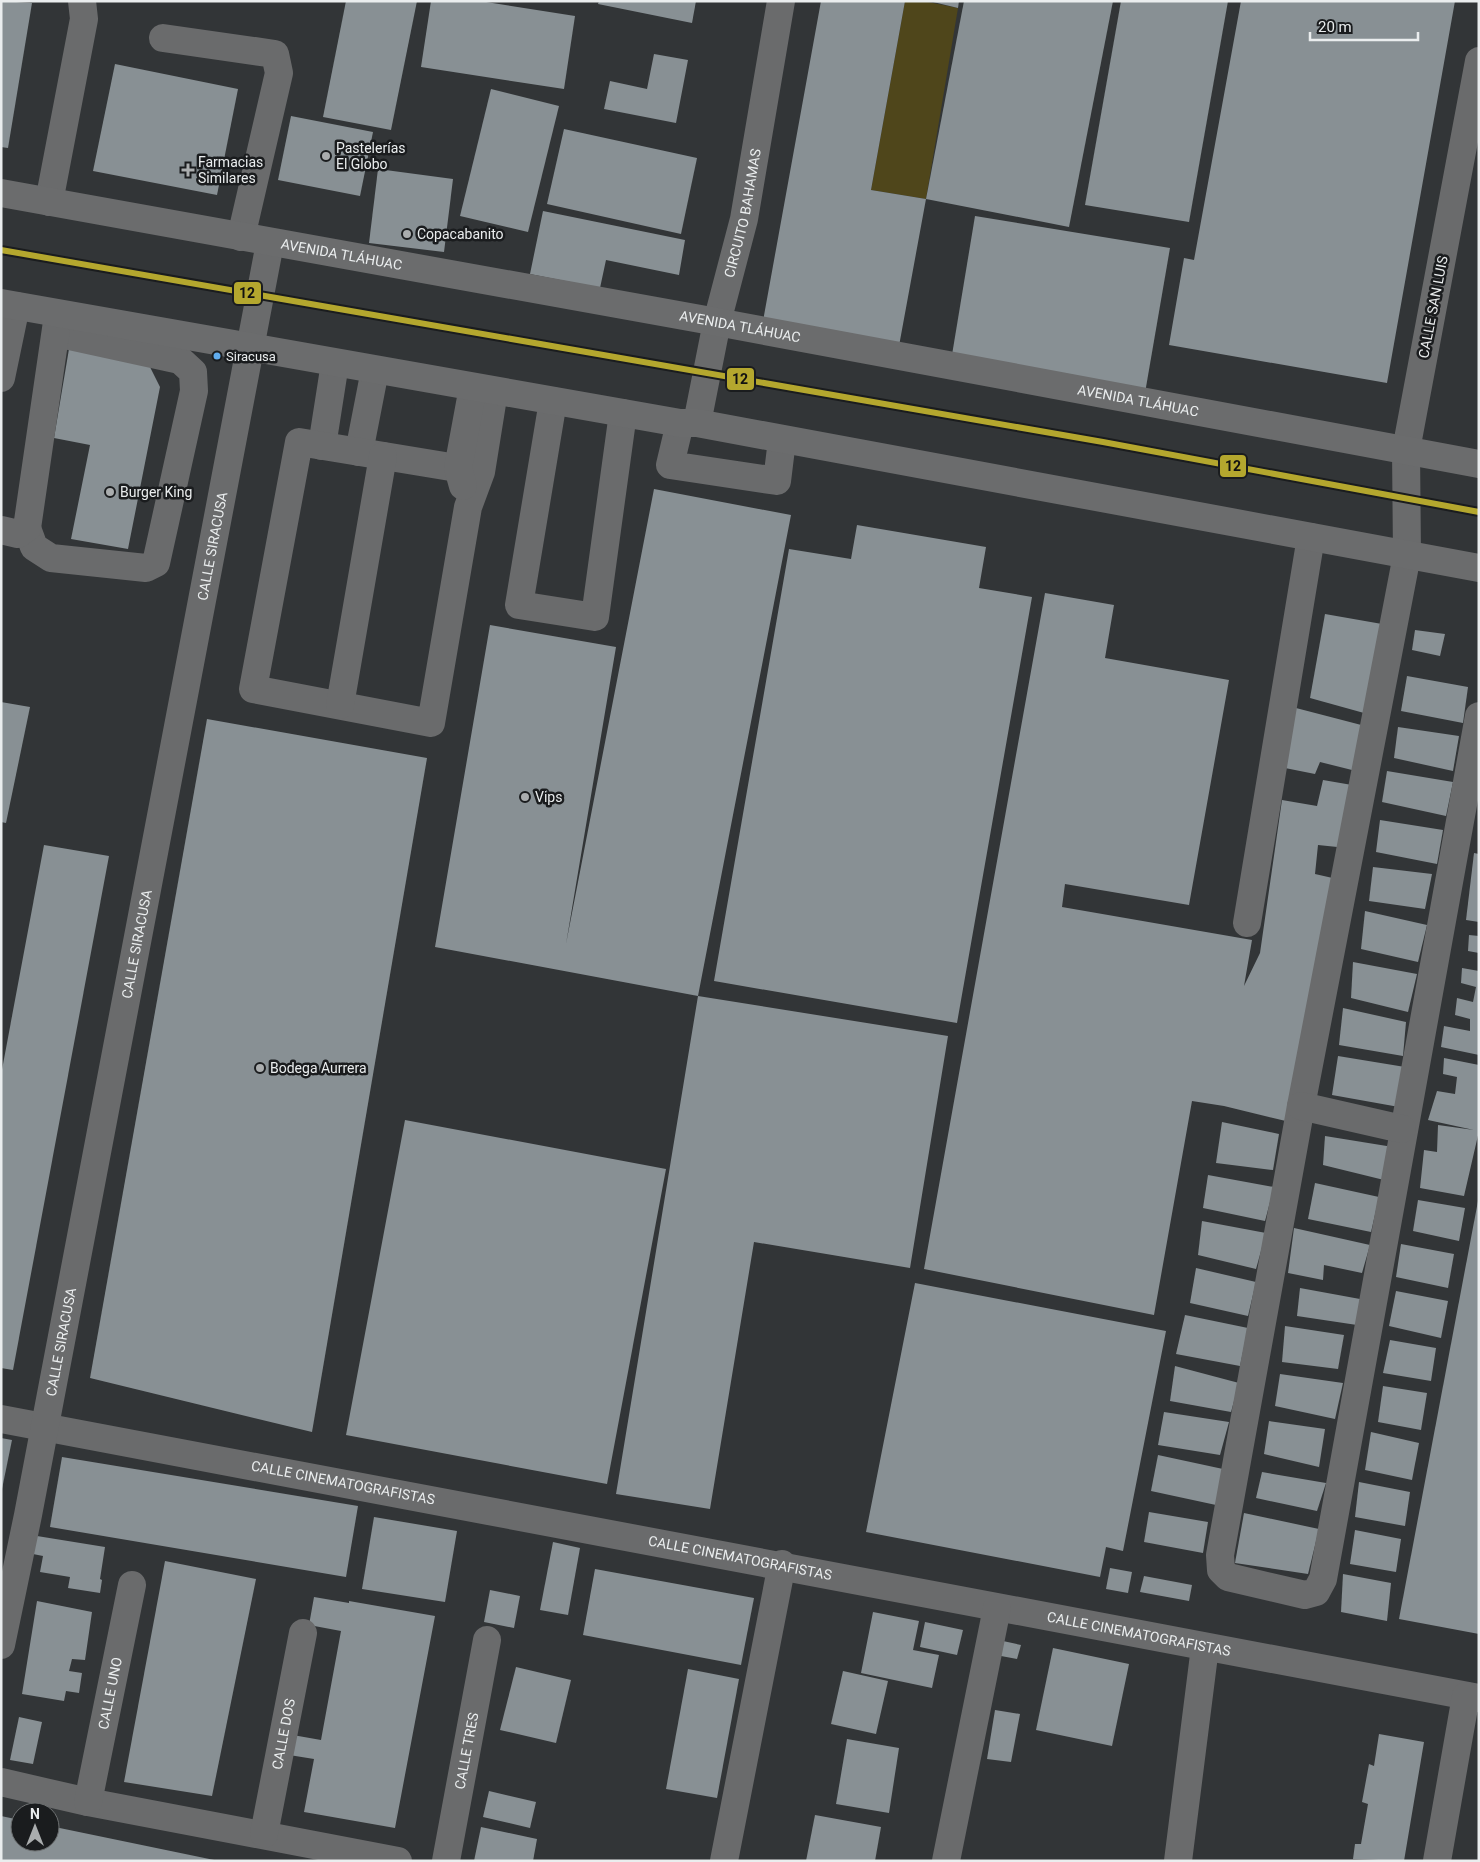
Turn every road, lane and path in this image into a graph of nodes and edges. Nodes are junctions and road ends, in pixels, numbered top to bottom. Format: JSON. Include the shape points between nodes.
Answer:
{"nodes":[{"id":1,"x":82,"y":1,"type":"edge"},
{"id":2,"x":781,"y":1,"type":"edge"},
{"id":3,"x":163,"y":38,"type":"dead end"},
{"id":4,"x":1479,"y":61,"type":"edge"},
{"id":5,"x":1,"y":194,"type":"edge"},
{"id":6,"x":49,"y":202,"type":"junction"},
{"id":7,"x":241,"y":237,"type":"junction"},
{"id":8,"x":270,"y":242,"type":"junction"},
{"id":9,"x":9,"y":304,"type":"edge"},
{"id":10,"x":717,"y":322,"type":"junction"},
{"id":11,"x":58,"y":323,"type":"junction"},
{"id":12,"x":249,"y":348,"type":"junction"},
{"id":13,"x":335,"y":363,"type":"junction"},
{"id":14,"x":375,"y":370,"type":"junction"},
{"id":15,"x":1,"y":378,"type":"edge"},
{"id":16,"x":484,"y":389,"type":"junction"},
{"id":17,"x":553,"y":401,"type":"junction"},
{"id":18,"x":624,"y":413,"type":"junction"},
{"id":19,"x":688,"y":423,"type":"junction"},
{"id":20,"x":782,"y":440,"type":"junction"},
{"id":21,"x":322,"y":446,"type":"junction"},
{"id":22,"x":1406,"y":450,"type":"junction"},
{"id":23,"x":371,"y":454,"type":"junction"},
{"id":24,"x":1479,"y":464,"type":"edge"},
{"id":25,"x":470,"y":470,"type":"junction"},
{"id":26,"x":14,"y":529,"type":"edge"},
{"id":27,"x":1311,"y":537,"type":"junction"},
{"id":28,"x":1407,"y":554,"type":"junction"},
{"id":29,"x":1479,"y":568,"type":"edge"},
{"id":30,"x":340,"y":705,"type":"junction"},
{"id":31,"x":1479,"y":716,"type":"edge"},
{"id":32,"x":1247,"y":923,"type":"dead end"},
{"id":33,"x":1301,"y":1106,"type":"junction"},
{"id":34,"x":1402,"y":1129,"type":"junction"},
{"id":35,"x":1,"y":1419,"type":"edge"},
{"id":36,"x":44,"y":1427,"type":"junction"},
{"id":37,"x":782,"y":1564,"type":"junction"},
{"id":38,"x":132,"y":1585,"type":"dead end"},
{"id":39,"x":997,"y":1608,"type":"junction"},
{"id":40,"x":302,"y":1633,"type":"dead end"},
{"id":41,"x":487,"y":1640,"type":"dead end"},
{"id":42,"x":1,"y":1645,"type":"edge"},
{"id":43,"x":1205,"y":1647,"type":"junction"},
{"id":44,"x":1473,"y":1697,"type":"edge"},
{"id":45,"x":1,"y":1782,"type":"edge"},
{"id":46,"x":88,"y":1802,"type":"junction"},
{"id":47,"x":264,"y":1834,"type":"junction"},
{"id":48,"x":398,"y":1861,"type":"edge"},
{"id":49,"x":446,"y":1861,"type":"edge"},
{"id":50,"x":724,"y":1861,"type":"edge"},
{"id":51,"x":946,"y":1861,"type":"edge"},
{"id":52,"x":1178,"y":1861,"type":"edge"},
{"id":53,"x":1437,"y":1861,"type":"edge"}],
"edges":[{"from":1,"to":6,"type":"street","via":[[84,19]]},
{"from":2,"to":10,"type":"street","name":"CIRCUITO BAHAMAS","via":[[744,219]]},
{"from":3,"to":7,"type":"street","via":[[275,54],[279,73]]},
{"from":4,"to":22,"type":"street","name":"CALLE SAN LUIS"},
{"from":5,"to":6,"type":"main road","name":"AVENIDA TLÁHUAC"},
{"from":6,"to":7,"type":"main road","name":"AVENIDA TLÁHUAC"},
{"from":7,"to":8,"type":"main road","name":"AVENIDA TLÁHUAC"},
{"from":8,"to":10,"type":"main road","name":"AVENIDA TLÁHUAC"},
{"from":8,"to":12,"type":"street","name":"CALLE SIRACUSA"},
{"from":9,"to":11,"type":"main road"},
{"from":9,"to":15,"type":"street"},
{"from":10,"to":19,"type":"street","name":"CIRCUITO BAHAMAS"},
{"from":10,"to":22,"type":"main road","name":"AVENIDA TLÁHUAC"},
{"from":11,"to":12,"type":"main road"},
{"from":11,"to":26,"type":"street"},
{"from":11,"to":26,"type":"street","via":[[180,360],[193,372],[194,390],[156,563],[146,568],[51,558]]},
{"from":12,"to":13,"type":"main road"},
{"from":12,"to":36,"type":"street","name":"CALLE SIRACUSA"},
{"from":13,"to":14,"type":"main road"},
{"from":13,"to":21,"type":"street"},
{"from":14,"to":16,"type":"main road"},
{"from":14,"to":23,"type":"street"},
{"from":16,"to":17,"type":"main road"},
{"from":16,"to":25,"type":"street"},
{"from":17,"to":18,"type":"main road"},
{"from":17,"to":18,"type":"street","via":[[519,605],[595,617]]},
{"from":18,"to":19,"type":"main road"},
{"from":19,"to":20,"type":"main road"},
{"from":19,"to":20,"type":"street","name":"CIRCUITO BAHAMAS","via":[[670,465],[777,481]]},
{"from":20,"to":27,"type":"main road"},
{"from":21,"to":23,"type":"street"},
{"from":21,"to":30,"type":"street","via":[[299,442],[253,689]]},
{"from":22,"to":24,"type":"main road","name":"AVENIDA TLÁHUAC"},
{"from":22,"to":28,"type":"street","name":"CALLE SAN LUIS"},
{"from":23,"to":25,"type":"street"},
{"from":23,"to":30,"type":"street"},
{"from":25,"to":30,"type":"street","via":[[468,507],[431,723]]},
{"from":27,"to":28,"type":"main road"},
{"from":27,"to":32,"type":"street"},
{"from":28,"to":29,"type":"main road"},
{"from":28,"to":33,"type":"street","name":"CALLE SAN LUIS"},
{"from":31,"to":34,"type":"street","name":"CALLE SAN LUIS"},
{"from":33,"to":34,"type":"street"},
{"from":33,"to":34,"type":"street","name":"CALLE SAN LUIS","via":[[1220,1555],[1221,1570],[1228,1577],[1305,1595],[1316,1592],[1322,1579]]},
{"from":35,"to":36,"type":"street","name":"CALLE CINEMATOGRAFISTAS"},
{"from":36,"to":37,"type":"street","name":"CALLE CINEMATOGRAFISTAS"},
{"from":36,"to":42,"type":"street","name":"CALLE SIRACUSA"},
{"from":37,"to":39,"type":"street","name":"CALLE CINEMATOGRAFISTAS"},
{"from":37,"to":50,"type":"street"},
{"from":38,"to":46,"type":"street","name":"CALLE UNO"},
{"from":39,"to":43,"type":"street","name":"CALLE CINEMATOGRAFISTAS"},
{"from":39,"to":51,"type":"street"},
{"from":40,"to":47,"type":"street","name":"CALLE DOS"},
{"from":41,"to":49,"type":"street","name":"CALLE TRES"},
{"from":43,"to":44,"type":"street","name":"CALLE CINEMATOGRAFISTAS"},
{"from":43,"to":52,"type":"street"},
{"from":44,"to":53,"type":"street"},
{"from":45,"to":46,"type":"street"},
{"from":46,"to":47,"type":"street"},
{"from":47,"to":48,"type":"street"}]}
